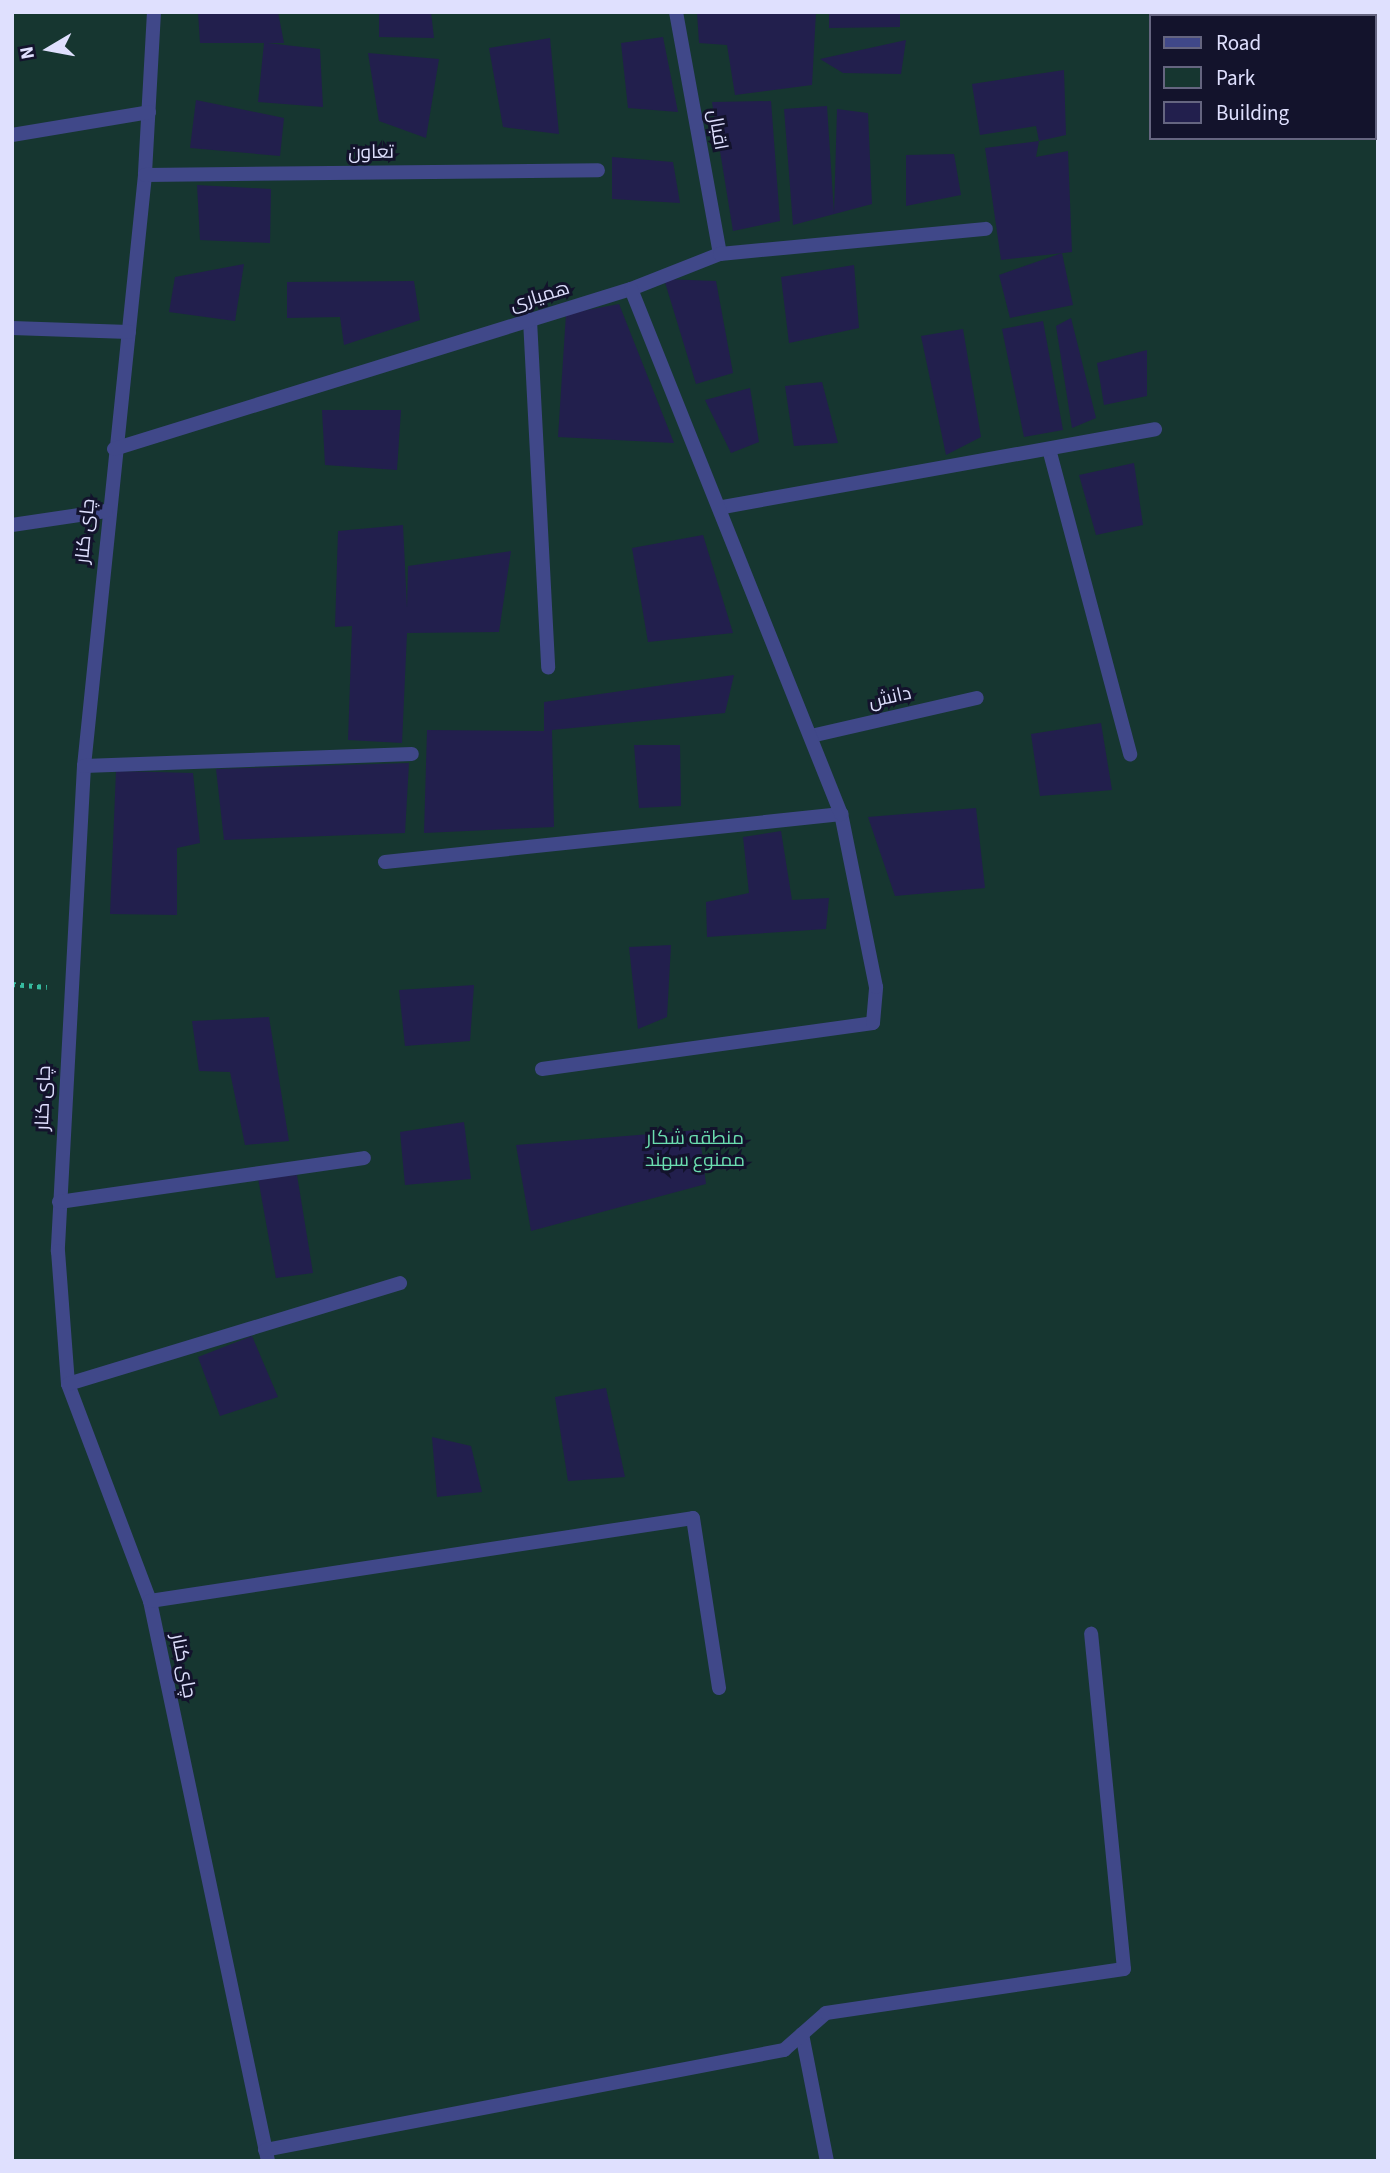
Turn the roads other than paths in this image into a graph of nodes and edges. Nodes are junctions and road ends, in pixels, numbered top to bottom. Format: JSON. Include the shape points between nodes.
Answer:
{"nodes":[{"id":1,"x":154,"y":12,"type":"edge"},
{"id":2,"x":676,"y":12,"type":"edge"},
{"id":3,"x":149,"y":112,"type":"junction"},
{"id":4,"x":12,"y":135,"type":"edge"},
{"id":5,"x":598,"y":170,"type":"dead end"},
{"id":6,"x":145,"y":175,"type":"junction"},
{"id":7,"x":986,"y":229,"type":"dead end"},
{"id":8,"x":720,"y":254,"type":"junction"},
{"id":9,"x":631,"y":289,"type":"junction"},
{"id":10,"x":530,"y":320,"type":"junction"},
{"id":11,"x":12,"y":328,"type":"edge"},
{"id":12,"x":129,"y":332,"type":"junction"},
{"id":13,"x":1155,"y":429,"type":"dead end"},
{"id":14,"x":114,"y":449,"type":"junction"},
{"id":15,"x":1049,"y":449,"type":"junction"},
{"id":16,"x":723,"y":507,"type":"junction"},
{"id":17,"x":106,"y":511,"type":"junction"},
{"id":18,"x":12,"y":524,"type":"edge"},
{"id":19,"x":548,"y":668,"type":"dead end"},
{"id":20,"x":977,"y":698,"type":"dead end"},
{"id":21,"x":811,"y":736,"type":"junction"},
{"id":22,"x":412,"y":754,"type":"dead end"},
{"id":23,"x":1130,"y":754,"type":"dead end"},
{"id":24,"x":84,"y":766,"type":"junction"},
{"id":25,"x":841,"y":814,"type":"junction"},
{"id":26,"x":384,"y":862,"type":"dead end"},
{"id":27,"x":542,"y":1069,"type":"dead end"},
{"id":28,"x":364,"y":1158,"type":"dead end"},
{"id":29,"x":60,"y":1202,"type":"junction"},
{"id":30,"x":400,"y":1283,"type":"dead end"},
{"id":31,"x":68,"y":1384,"type":"junction"},
{"id":32,"x":150,"y":1601,"type":"junction"},
{"id":33,"x":1091,"y":1634,"type":"dead end"},
{"id":34,"x":719,"y":1688,"type":"dead end"},
{"id":35,"x":802,"y":2034,"type":"junction"},
{"id":36,"x":267,"y":2156,"type":"edge"},
{"id":37,"x":827,"y":2161,"type":"edge"}],
"edges":[{"from":1,"to":3,"type":"street","name":"چای کنار"},
{"from":2,"to":8,"type":"street","name":"اقبال"},
{"from":3,"to":4,"type":"street"},
{"from":3,"to":6,"type":"street","name":"چای کنار"},
{"from":5,"to":6,"type":"street","name":"تعاون"},
{"from":6,"to":12,"type":"street","name":"چای کنار"},
{"from":7,"to":8,"type":"street","name":"همیاری"},
{"from":8,"to":9,"type":"street","name":"همیاری"},
{"from":9,"to":10,"type":"street","name":"همیاری"},
{"from":9,"to":16,"type":"street"},
{"from":10,"to":14,"type":"street","name":"همیاری"},
{"from":10,"to":19,"type":"street"},
{"from":11,"to":12,"type":"street"},
{"from":12,"to":14,"type":"street","name":"چای کنار"},
{"from":13,"to":15,"type":"street"},
{"from":14,"to":17,"type":"street","name":"چای کنار"},
{"from":15,"to":16,"type":"street"},
{"from":15,"to":23,"type":"street"},
{"from":16,"to":21,"type":"street"},
{"from":17,"to":18,"type":"street"},
{"from":17,"to":24,"type":"street","name":"چای کنار"},
{"from":20,"to":21,"type":"street","name":"دانش"},
{"from":21,"to":25,"type":"street"},
{"from":22,"to":24,"type":"street"},
{"from":24,"to":29,"type":"street","name":"چای کنار"},
{"from":25,"to":26,"type":"street"},
{"from":25,"to":27,"type":"street","via":[[876,987],[873,1023]]},
{"from":28,"to":29,"type":"street"},
{"from":29,"to":31,"type":"street","name":"چای کنار"},
{"from":30,"to":31,"type":"street"},
{"from":31,"to":32,"type":"street","name":"چای کنار"},
{"from":32,"to":34,"type":"street","via":[[693,1518]]},
{"from":32,"to":36,"type":"street","name":"چای کنار"},
{"from":33,"to":35,"type":"street","via":[[1124,1969],[826,2013]]},
{"from":35,"to":36,"type":"street","via":[[784,2050]]},
{"from":35,"to":37,"type":"street"}]}
